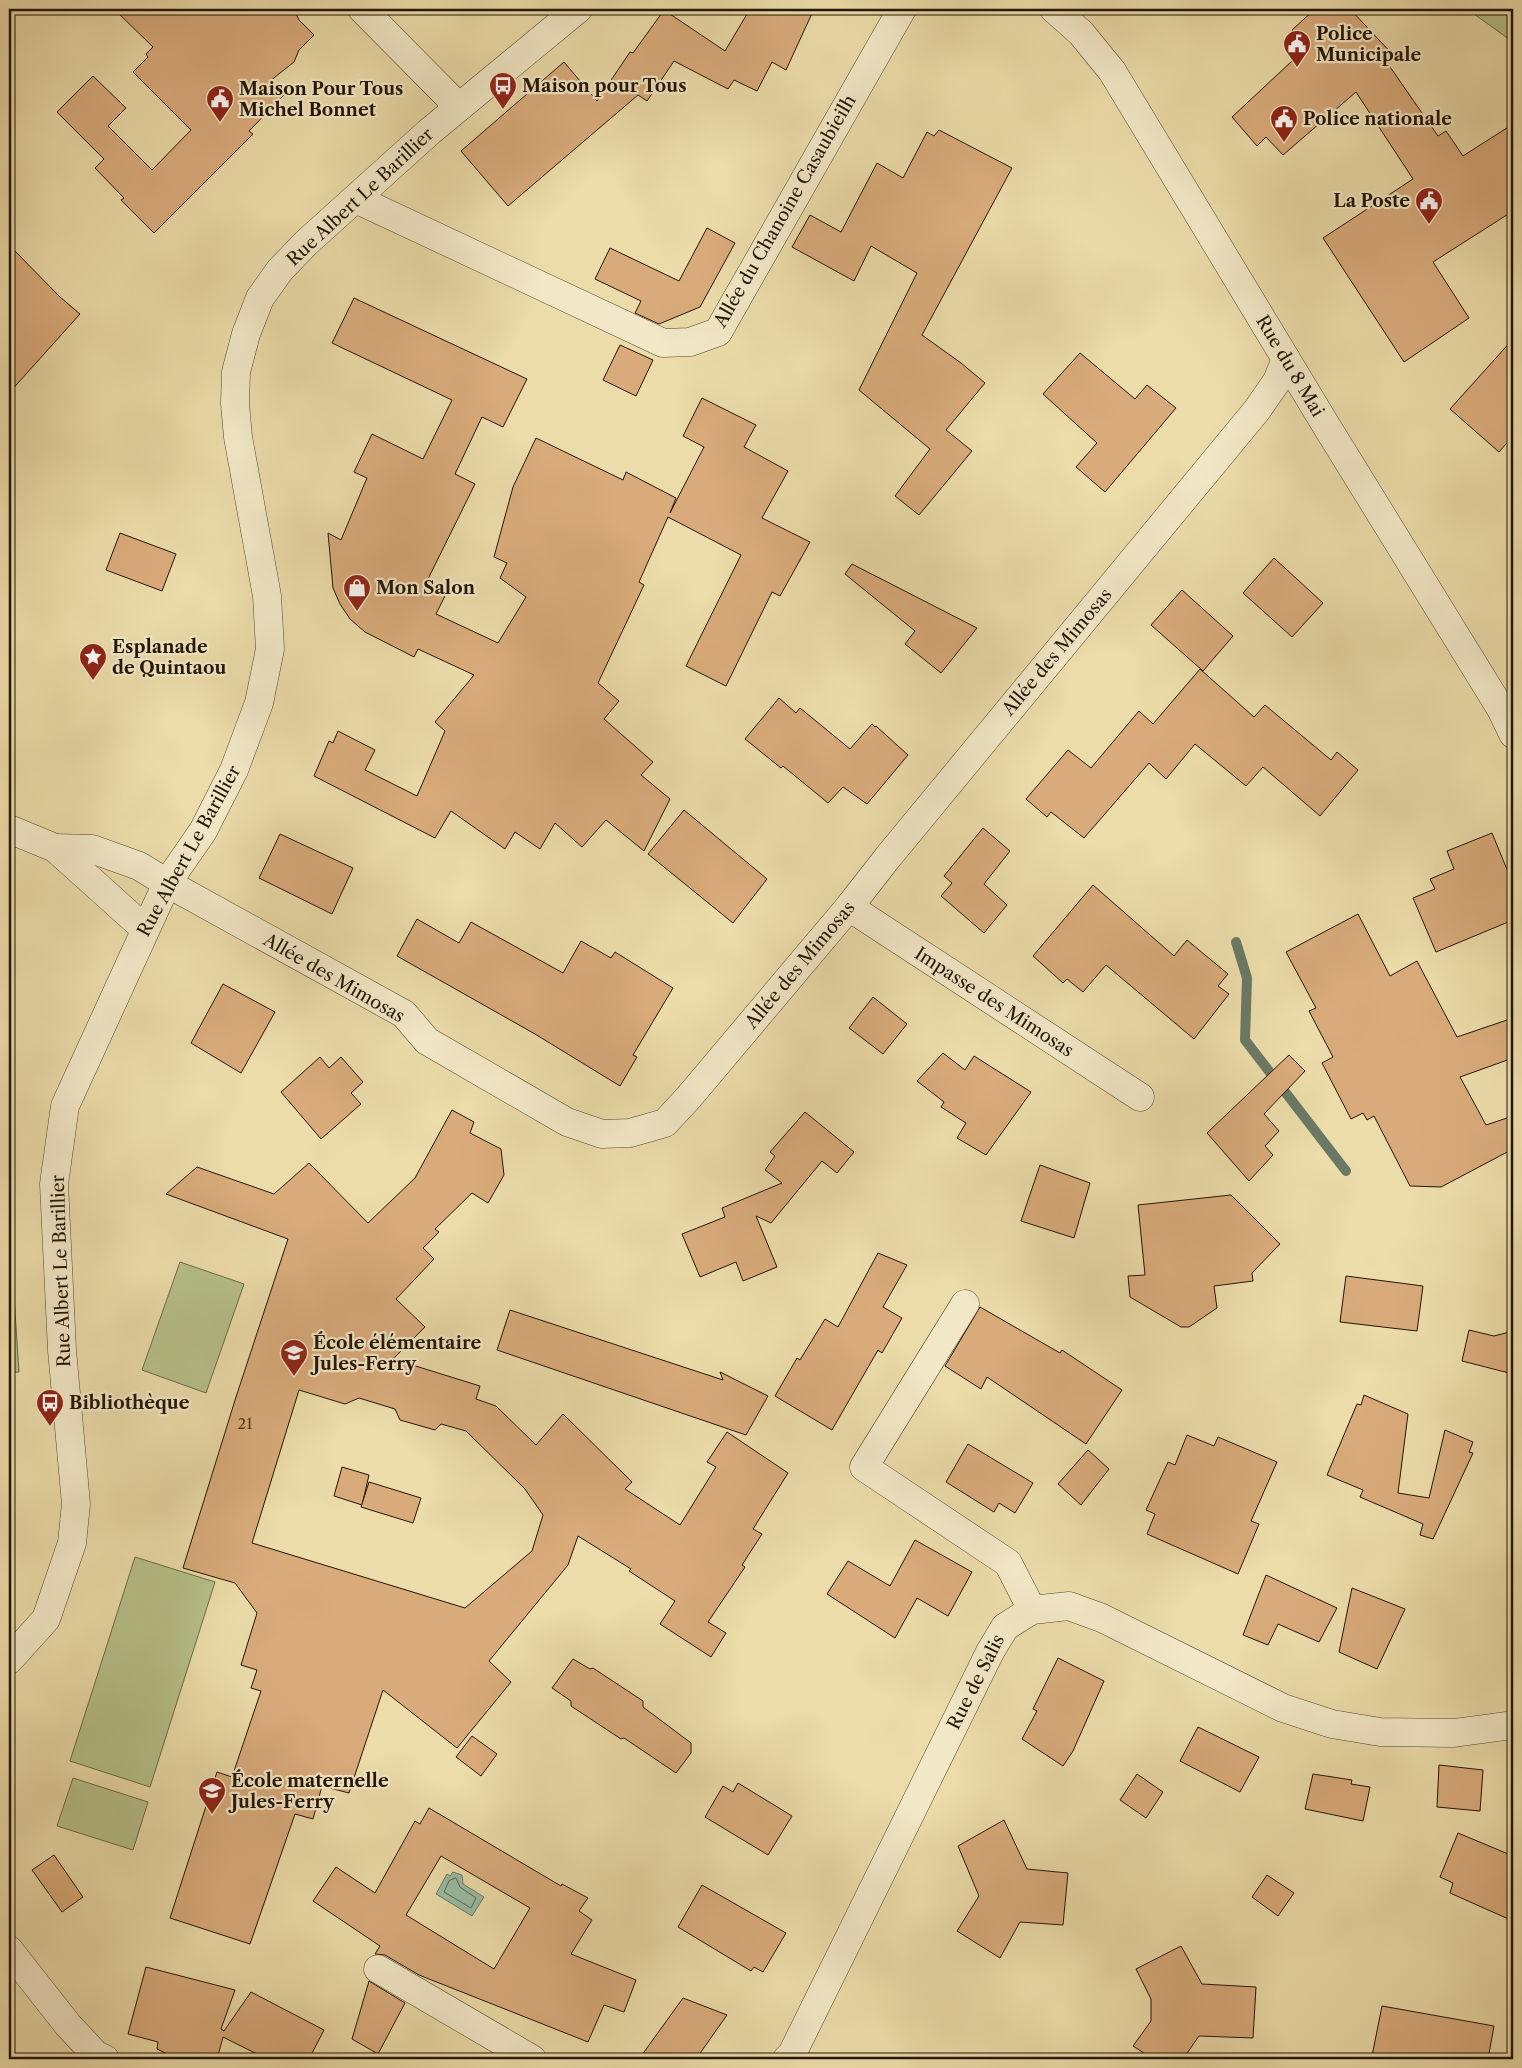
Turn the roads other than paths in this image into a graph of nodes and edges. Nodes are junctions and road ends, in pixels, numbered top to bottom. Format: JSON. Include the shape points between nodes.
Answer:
{"nodes":[{"id":1,"x":362,"y":9,"type":"edge"},
{"id":2,"x":578,"y":9,"type":"edge"},
{"id":3,"x":902,"y":9,"type":"edge"},
{"id":4,"x":1054,"y":9,"type":"edge"},
{"id":5,"x":459,"y":107,"type":"junction"},
{"id":6,"x":356,"y":199,"type":"junction"},
{"id":7,"x":1286,"y":360,"type":"junction"},
{"id":8,"x":1513,"y":734,"type":"edge"},
{"id":9,"x":9,"y":829,"type":"edge"},
{"id":10,"x":55,"y":848,"type":"junction"},
{"id":11,"x":167,"y":883,"type":"junction"},
{"id":12,"x":849,"y":906,"type":"junction"},
{"id":13,"x":145,"y":929,"type":"junction"},
{"id":14,"x":1140,"y":1097,"type":"dead end"},
{"id":15,"x":965,"y":1304,"type":"dead end"},
{"id":16,"x":1032,"y":1610,"type":"junction"},
{"id":17,"x":9,"y":1660,"type":"edge"},
{"id":18,"x":1513,"y":1725,"type":"edge"},
{"id":19,"x":9,"y":1950,"type":"edge"},
{"id":20,"x":378,"y":1969,"type":"dead end"},
{"id":21,"x":104,"y":2059,"type":"edge"},
{"id":22,"x":532,"y":2059,"type":"edge"},
{"id":23,"x":787,"y":2059,"type":"edge"}],
"edges":[{"from":1,"to":5,"type":"street"},
{"from":2,"to":5,"type":"street","name":"Rue Albert Le Barillier"},
{"from":3,"to":6,"type":"street","name":"Allée du Chanoine Casaubieilh","via":[[718,332],[690,342],[663,343]]},
{"from":4,"to":7,"type":"street","name":"Rue du 8 Mai","via":[[1081,32],[1112,72]]},
{"from":5,"to":6,"type":"street","name":"Rue Albert Le Barillier"},
{"from":6,"to":11,"type":"street","name":"Rue Albert Le Barillier","via":[[280,270],[260,298],[246,334],[236,372],[235,404],[238,438],[268,596],[270,649],[259,703],[234,770],[203,831]]},
{"from":7,"to":8,"type":"street","name":"Rue du 8 Mai","via":[[1501,709]]},
{"from":7,"to":12,"type":"street","name":"Allée des Mimosas","via":[[1277,381],[1257,410]]},
{"from":9,"to":10,"type":"street"},
{"from":10,"to":11,"type":"street","name":"Allée des Mimosas","via":[[92,848],[138,866]]},
{"from":10,"to":13,"type":"street"},
{"from":11,"to":12,"type":"street","name":"Allée des Mimosas","via":[[404,1014],[427,1041],[443,1051],[567,1122],[602,1134],[630,1133],[665,1123]]},
{"from":11,"to":13,"type":"street","name":"Rue Albert Le Barillier"},
{"from":12,"to":14,"type":"street","name":"Impasse des Mimosas"},
{"from":13,"to":17,"type":"street","name":"Rue Albert Le Barillier","via":[[65,1106],[54,1184],[62,1350],[76,1504],[72,1543],[46,1619]]},
{"from":15,"to":16,"type":"street","via":[[864,1467],[1008,1563]]},
{"from":16,"to":18,"type":"street","name":"Rue de Salis","via":[[1069,1606],[1102,1618],[1283,1708],[1332,1724],[1380,1732],[1454,1733]]},
{"from":16,"to":23,"type":"street","name":"Rue de Salis","via":[[1005,1627],[990,1652]]},
{"from":19,"to":21,"type":"street","via":[[68,2025],[96,2055]]},
{"from":20,"to":22,"type":"street"}]}
